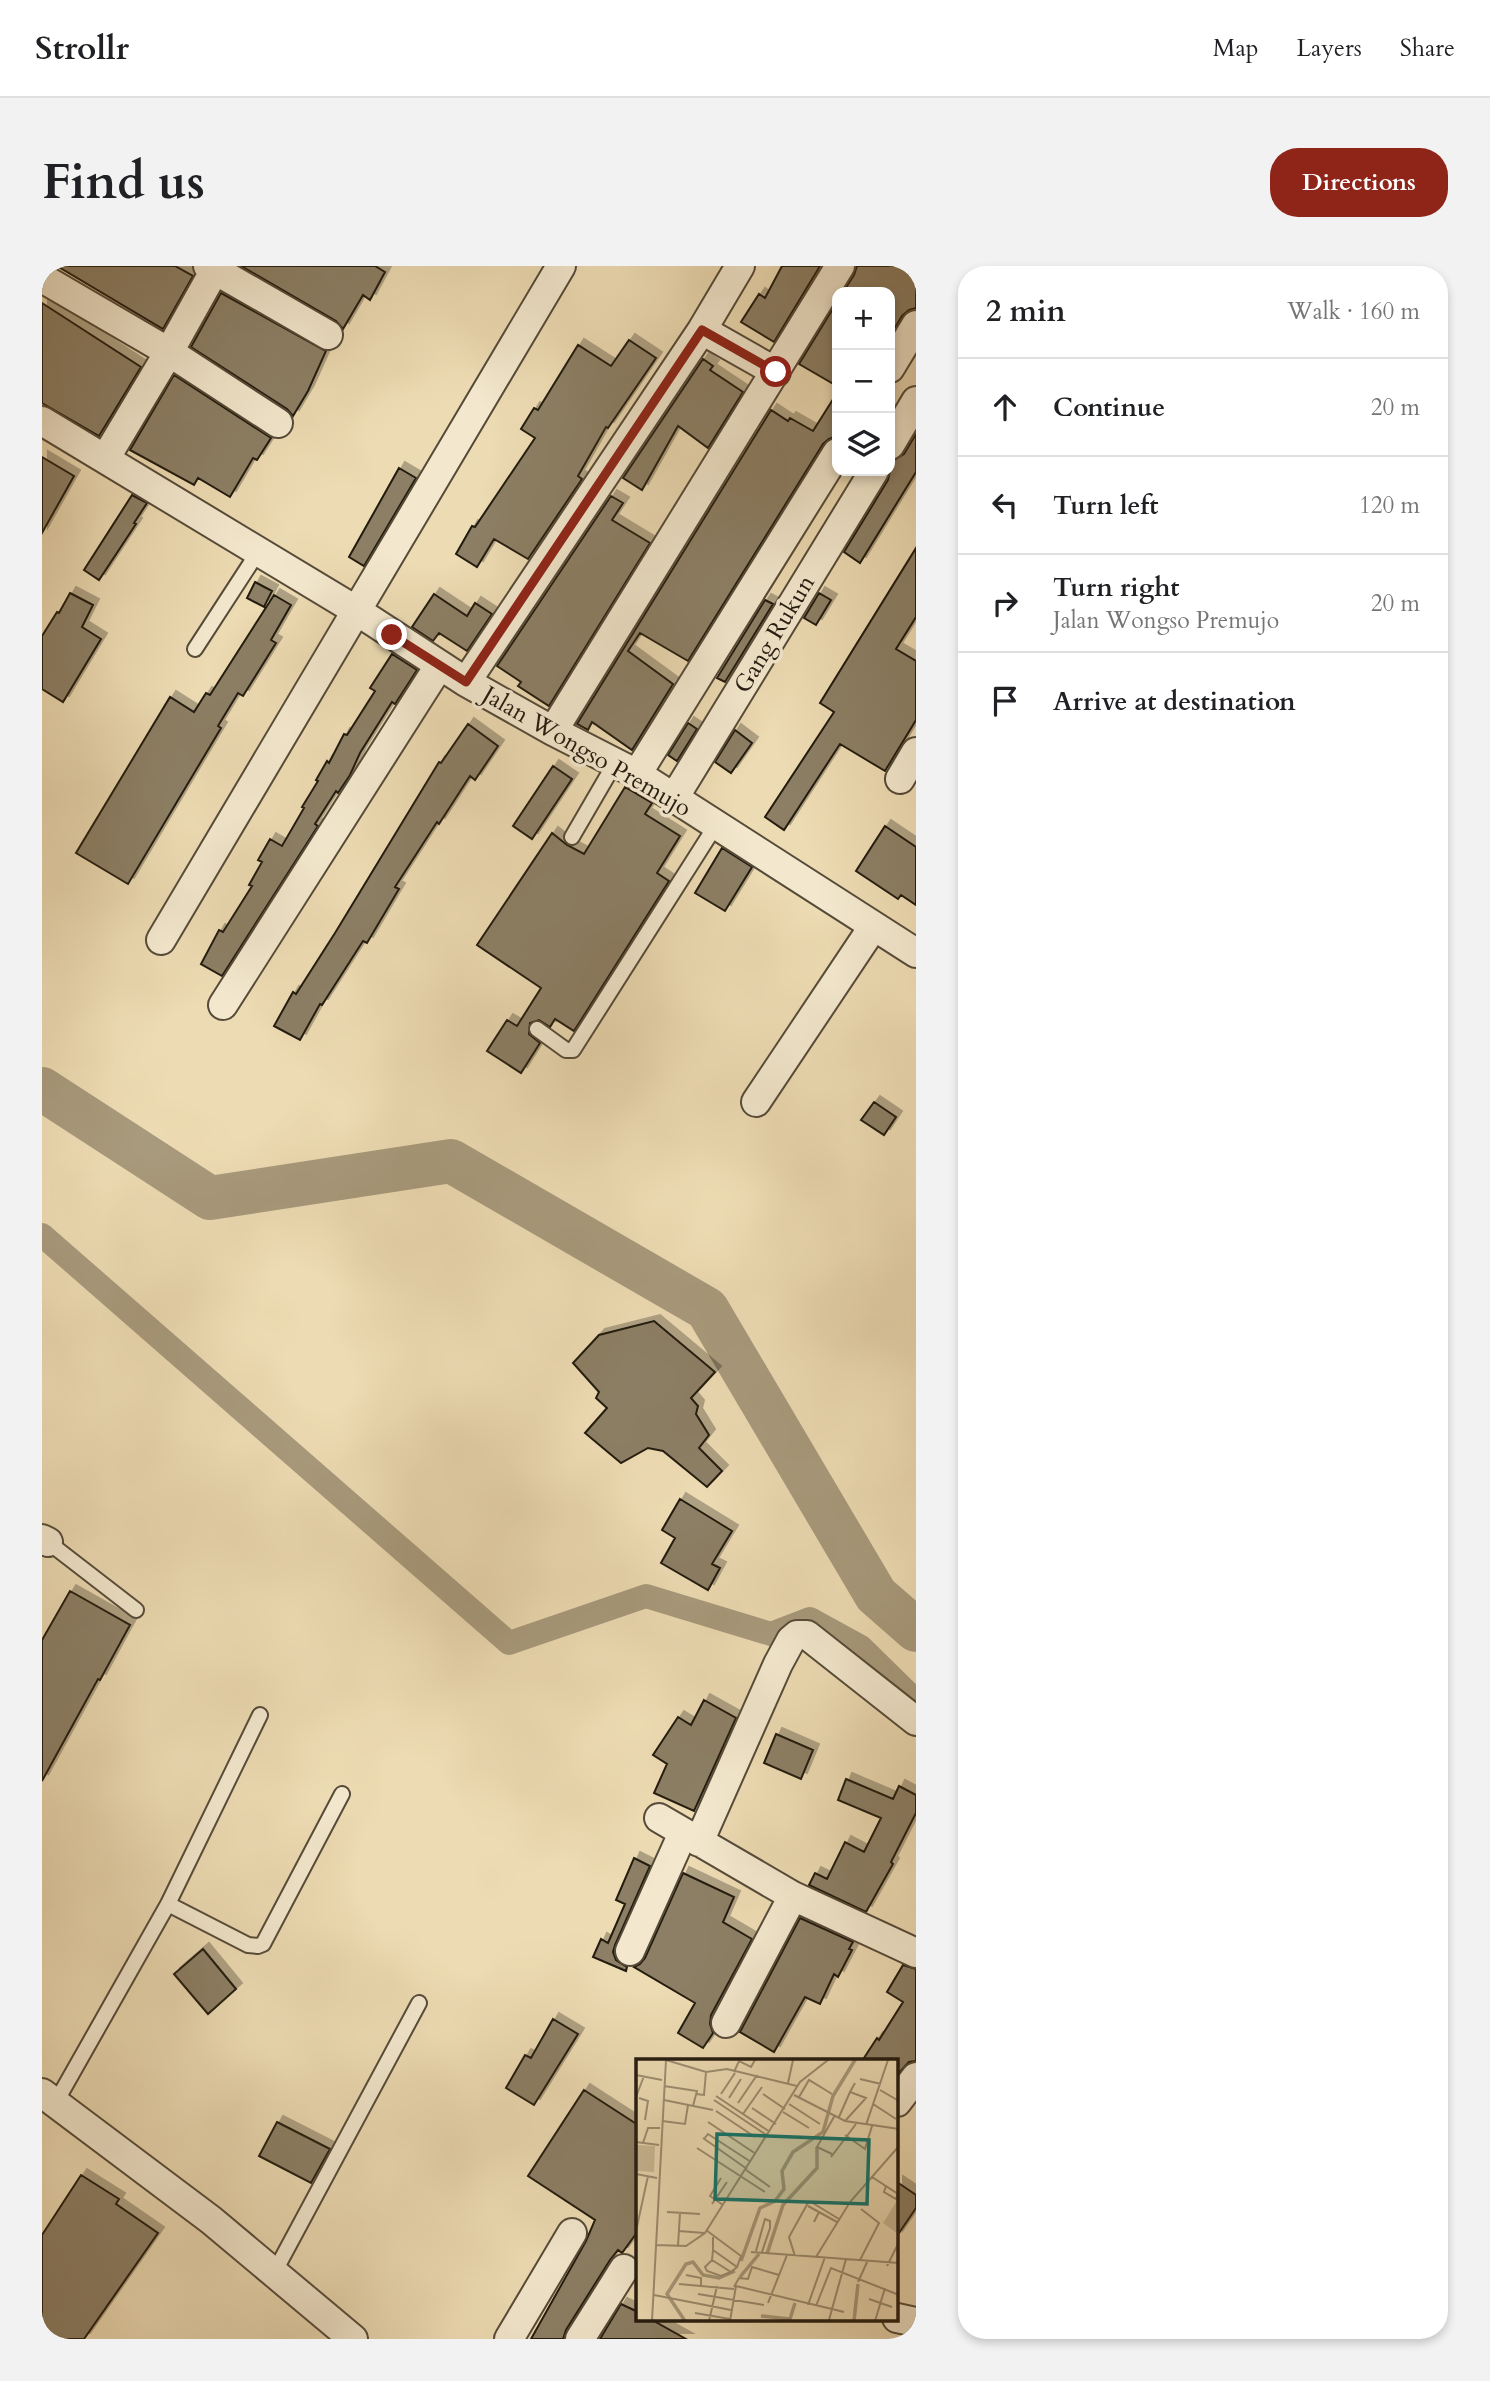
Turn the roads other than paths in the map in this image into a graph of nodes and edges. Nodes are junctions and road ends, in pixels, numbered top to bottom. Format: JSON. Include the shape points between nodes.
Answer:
{"nodes":[{"id":1,"x":561,"y":266,"type":"edge"},
{"id":2,"x":740,"y":266,"type":"edge"},
{"id":3,"x":840,"y":266,"type":"edge"},
{"id":4,"x":213,"y":267,"type":"edge"},
{"id":5,"x":42,"y":278,"type":"edge"},
{"id":6,"x":916,"y":325,"type":"edge"},
{"id":7,"x":702,"y":330,"type":"junction"},
{"id":8,"x":328,"y":335,"type":"dead end"},
{"id":9,"x":169,"y":352,"type":"junction"},
{"id":10,"x":895,"y":360,"type":"edge"},
{"id":11,"x":776,"y":372,"type":"junction"},
{"id":12,"x":916,"y":401,"type":"edge"},
{"id":13,"x":42,"y":421,"type":"edge"},
{"id":14,"x":278,"y":422,"type":"dead end"},
{"id":15,"x":895,"y":437,"type":"edge"},
{"id":16,"x":104,"y":459,"type":"junction"},
{"id":17,"x":832,"y":460,"type":"edge"},
{"id":18,"x":871,"y":476,"type":"edge"},
{"id":19,"x":258,"y":552,"type":"junction"},
{"id":20,"x":357,"y":611,"type":"junction"},
{"id":21,"x":195,"y":649,"type":"dead end"},
{"id":22,"x":439,"y":666,"type":"junction"},
{"id":23,"x":466,"y":682,"type":"junction"},
{"id":24,"x":552,"y":731,"type":"junction"},
{"id":25,"x":916,"y":752,"type":"edge"},
{"id":26,"x":626,"y":769,"type":"junction"},
{"id":27,"x":900,"y":779,"type":"dead end"},
{"id":28,"x":674,"y":798,"type":"junction"},
{"id":29,"x":716,"y":825,"type":"junction"},
{"id":30,"x":572,"y":837,"type":"dead end"},
{"id":31,"x":873,"y":927,"type":"junction"},
{"id":32,"x":161,"y":940,"type":"dead end"},
{"id":33,"x":916,"y":953,"type":"edge"},
{"id":34,"x":223,"y":1005,"type":"dead end"},
{"id":35,"x":537,"y":1029,"type":"dead end"},
{"id":36,"x":756,"y":1102,"type":"dead end"},
{"id":37,"x":45,"y":1541,"type":"edge"},
{"id":38,"x":136,"y":1609,"type":"dead end"},
{"id":39,"x":260,"y":1715,"type":"dead end"},
{"id":40,"x":916,"y":1721,"type":"edge"},
{"id":41,"x":342,"y":1794,"type":"dead end"},
{"id":42,"x":659,"y":1818,"type":"dead end"},
{"id":43,"x":691,"y":1837,"type":"junction"},
{"id":44,"x":793,"y":1896,"type":"junction"},
{"id":45,"x":169,"y":1904,"type":"junction"},
{"id":46,"x":630,"y":1951,"type":"dead end"},
{"id":47,"x":916,"y":1953,"type":"edge"},
{"id":48,"x":419,"y":2003,"type":"dead end"},
{"id":49,"x":726,"y":2023,"type":"dead end"},
{"id":50,"x":916,"y":2077,"type":"edge"},
{"id":51,"x":49,"y":2097,"type":"edge"},
{"id":52,"x":898,"y":2101,"type":"edge"},
{"id":53,"x":572,"y":2233,"type":"dead end"},
{"id":54,"x":624,"y":2269,"type":"dead end"},
{"id":55,"x":274,"y":2273,"type":"junction"},
{"id":56,"x":898,"y":2318,"type":"edge"},
{"id":57,"x":916,"y":2322,"type":"edge"},
{"id":58,"x":353,"y":2339,"type":"edge"},
{"id":59,"x":509,"y":2339,"type":"edge"},
{"id":60,"x":580,"y":2339,"type":"edge"}],
"edges":[{"from":1,"to":20,"type":"street"},
{"from":2,"to":7,"type":"street"},
{"from":3,"to":11,"type":"street"},
{"from":4,"to":8,"type":"street"},
{"from":4,"to":9,"type":"street"},
{"from":5,"to":9,"type":"street"},
{"from":6,"to":10,"type":"street"},
{"from":7,"to":11,"type":"street"},
{"from":7,"to":23,"type":"street"},
{"from":9,"to":14,"type":"street"},
{"from":9,"to":16,"type":"street"},
{"from":11,"to":24,"type":"street"},
{"from":12,"to":15,"type":"street"},
{"from":13,"to":16,"type":"street","name":"Jalan Wongso Premujo"},
{"from":16,"to":19,"type":"street","name":"Jalan Wongso Premujo"},
{"from":17,"to":26,"type":"street"},
{"from":18,"to":28,"type":"street","name":"Gang Rukun"},
{"from":19,"to":20,"type":"street","name":"Jalan Wongso Premujo"},
{"from":19,"to":21,"type":"lane"},
{"from":20,"to":22,"type":"street","name":"Jalan Wongso Premujo"},
{"from":20,"to":32,"type":"street"},
{"from":22,"to":23,"type":"street","name":"Jalan Wongso Premujo"},
{"from":22,"to":34,"type":"street"},
{"from":23,"to":24,"type":"street","name":"Jalan Wongso Premujo"},
{"from":24,"to":26,"type":"street","name":"Jalan Wongso Premujo"},
{"from":25,"to":27,"type":"street"},
{"from":26,"to":28,"type":"street","name":"Jalan Wongso Premujo"},
{"from":26,"to":30,"type":"lane"},
{"from":28,"to":29,"type":"street","name":"Jalan Wongso Premujo"},
{"from":29,"to":31,"type":"street","name":"Jalan Wongso Premujo"},
{"from":29,"to":35,"type":"lane","via":[[573,1050],[566,1050]]},
{"from":31,"to":33,"type":"street","name":"Jalan Wongso Premujo"},
{"from":31,"to":36,"type":"street"},
{"from":37,"to":38,"type":"lane"},
{"from":39,"to":45,"type":"lane"},
{"from":40,"to":43,"type":"street","via":[[807,1635],[797,1635]]},
{"from":41,"to":45,"type":"lane","via":[[262,1944],[248,1945]]},
{"from":42,"to":43,"type":"street"},
{"from":43,"to":44,"type":"street"},
{"from":43,"to":46,"type":"street"},
{"from":44,"to":47,"type":"street"},
{"from":44,"to":49,"type":"street"},
{"from":45,"to":51,"type":"lane"},
{"from":48,"to":55,"type":"lane"},
{"from":50,"to":52,"type":"street"},
{"from":51,"to":55,"type":"street"},
{"from":53,"to":59,"type":"street"},
{"from":54,"to":60,"type":"street"},
{"from":55,"to":58,"type":"street"},
{"from":56,"to":57,"type":"street"}]}
